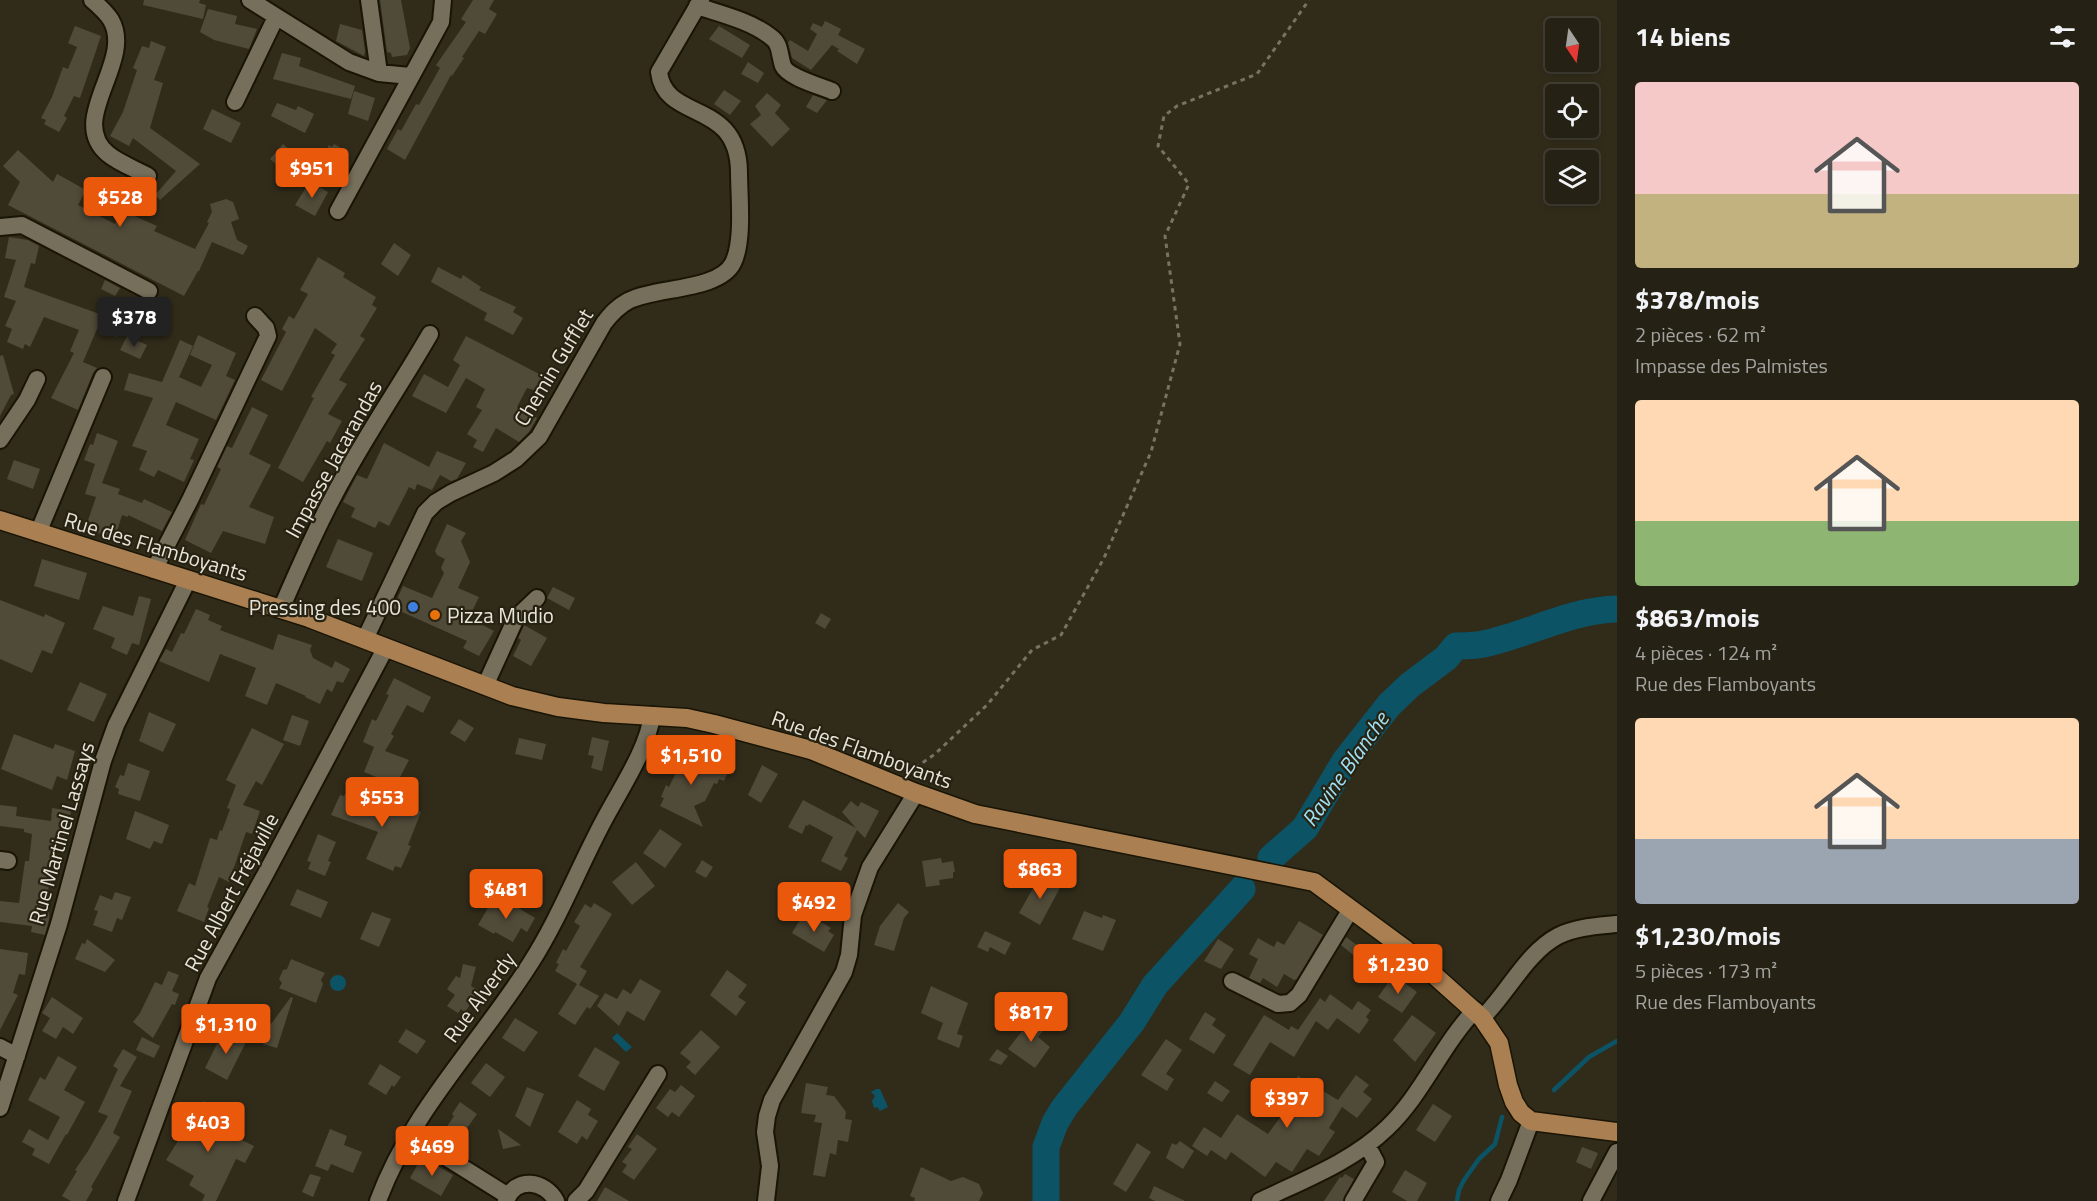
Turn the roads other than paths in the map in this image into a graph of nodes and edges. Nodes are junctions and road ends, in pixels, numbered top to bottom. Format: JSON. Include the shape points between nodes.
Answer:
{"nodes":[{"id":1,"x":92,"y":0,"type":"edge"},
{"id":2,"x":249,"y":0,"type":"edge"},
{"id":3,"x":369,"y":0,"type":"edge"},
{"id":4,"x":443,"y":0,"type":"edge"},
{"id":5,"x":699,"y":3,"type":"edge"},
{"id":6,"x":276,"y":17,"type":"junction"},
{"id":7,"x":379,"y":73,"type":"junction"},
{"id":8,"x":410,"y":76,"type":"junction"},
{"id":9,"x":832,"y":91,"type":"dead end"},
{"id":10,"x":235,"y":102,"type":"dead end"},
{"id":11,"x":148,"y":176,"type":"dead end"},
{"id":12,"x":338,"y":211,"type":"dead end"},
{"id":13,"x":0,"y":227,"type":"edge"},
{"id":14,"x":149,"y":291,"type":"dead end"},
{"id":15,"x":255,"y":316,"type":"dead end"},
{"id":16,"x":430,"y":334,"type":"dead end"},
{"id":17,"x":103,"y":378,"type":"dead end"},
{"id":18,"x":37,"y":379,"type":"dead end"},
{"id":19,"x":0,"y":440,"type":"edge"},
{"id":20,"x":1,"y":523,"type":"edge"},
{"id":21,"x":38,"y":533,"type":"junction"},
{"id":22,"x":154,"y":570,"type":"junction"},
{"id":23,"x":188,"y":580,"type":"junction"},
{"id":24,"x":537,"y":598,"type":"dead end"},
{"id":25,"x":281,"y":609,"type":"junction"},
{"id":26,"x":364,"y":639,"type":"junction"},
{"id":27,"x":386,"y":647,"type":"junction"},
{"id":28,"x":485,"y":686,"type":"junction"},
{"id":29,"x":652,"y":715,"type":"junction"},
{"id":30,"x":916,"y":793,"type":"junction"},
{"id":31,"x":1351,"y":909,"type":"junction"},
{"id":32,"x":1617,"y":924,"type":"edge"},
{"id":33,"x":1232,"y":981,"type":"dead end"},
{"id":34,"x":1478,"y":1014,"type":"junction"},
{"id":35,"x":0,"y":1047,"type":"edge"},
{"id":36,"x":17,"y":1056,"type":"junction"},
{"id":37,"x":658,"y":1074,"type":"dead end"},
{"id":38,"x":0,"y":1108,"type":"edge"},
{"id":39,"x":1531,"y":1121,"type":"junction"},
{"id":40,"x":1617,"y":1132,"type":"edge"},
{"id":41,"x":409,"y":1134,"type":"junction"},
{"id":42,"x":1367,"y":1145,"type":"junction"},
{"id":43,"x":1617,"y":1152,"type":"edge"},
{"id":44,"x":507,"y":1198,"type":"edge"},
{"id":45,"x":126,"y":1201,"type":"edge"},
{"id":46,"x":378,"y":1201,"type":"edge"},
{"id":47,"x":556,"y":1201,"type":"edge"},
{"id":48,"x":576,"y":1201,"type":"edge"},
{"id":49,"x":766,"y":1201,"type":"edge"},
{"id":50,"x":1260,"y":1201,"type":"edge"},
{"id":51,"x":1353,"y":1201,"type":"edge"},
{"id":52,"x":1498,"y":1201,"type":"edge"},
{"id":53,"x":1591,"y":1201,"type":"edge"}],
"edges":[{"from":1,"to":11,"type":"street","via":[[112,21],[117,50],[94,118],[94,130],[109,155]]},
{"from":2,"to":6,"type":"street"},
{"from":3,"to":7,"type":"street"},
{"from":4,"to":8,"type":"street","via":[[441,22]]},
{"from":5,"to":9,"type":"street","via":[[771,37],[789,74]]},
{"from":5,"to":26,"type":"street","name":"Chemin Gufflet","via":[[659,72],[660,84],[667,94],[720,122],[729,133],[739,168],[739,240],[734,262],[719,276],[699,284],[641,296],[616,309],[604,323],[539,437],[516,459],[451,493],[425,513]]},
{"from":6,"to":7,"type":"street","via":[[349,62]]},
{"from":6,"to":10,"type":"street"},
{"from":7,"to":8,"type":"street"},
{"from":8,"to":12,"type":"street"},
{"from":13,"to":14,"type":"street","via":[[22,225]]},
{"from":15,"to":22,"type":"street","via":[[268,336]]},
{"from":16,"to":25,"type":"street","name":"Impasse Jacarandas","via":[[349,468]]},
{"from":17,"to":21,"type":"street"},
{"from":18,"to":19,"type":"street"},
{"from":20,"to":21,"type":"main road","name":"Rue des Flamboyants"},
{"from":21,"to":22,"type":"main road","name":"Rue des Flamboyants"},
{"from":22,"to":23,"type":"main road","name":"Rue des Flamboyants"},
{"from":23,"to":25,"type":"main road","name":"Rue des Flamboyants"},
{"from":23,"to":36,"type":"street","name":"Rue Martinel Lassays","via":[[116,724],[103,760],[59,924]]},
{"from":24,"to":28,"type":"street","via":[[516,618]]},
{"from":25,"to":26,"type":"main road","name":"Rue des Flamboyants"},
{"from":26,"to":27,"type":"main road","name":"Rue des Flamboyants"},
{"from":27,"to":28,"type":"main road","name":"Rue des Flamboyants"},
{"from":27,"to":45,"type":"street","name":"Rue Albert Fréjaville","via":[[208,978]]},
{"from":28,"to":29,"type":"main road","name":"Rue des Flamboyants","via":[[558,707]]},
{"from":29,"to":30,"type":"main road","name":"Rue des Flamboyants","via":[[687,718],[811,750]]},
{"from":29,"to":41,"type":"street","name":"Rue Alverdy","via":[[648,736],[555,921],[530,964]]},
{"from":30,"to":31,"type":"main road","name":"Rue des Flamboyants","via":[[975,814],[1314,882]]},
{"from":30,"to":49,"type":"street","via":[[870,867],[853,915],[844,972],[771,1100],[765,1132],[770,1166]]},
{"from":31,"to":33,"type":"street","via":[[1299,995],[1290,1003],[1278,1004]]},
{"from":31,"to":34,"type":"main road","name":"Rue des Flamboyants","via":[[1405,949]]},
{"from":32,"to":34,"type":"street","via":[[1558,936],[1539,949],[1494,1007]]},
{"from":34,"to":39,"type":"main road","name":"Rue des Flamboyants","via":[[1499,1043],[1514,1102]]},
{"from":34,"to":42,"type":"street","via":[[1388,1128]]},
{"from":35,"to":36,"type":"street"},
{"from":36,"to":38,"type":"street","name":"Rue Martinel Lassays"},
{"from":37,"to":48,"type":"street"},
{"from":39,"to":40,"type":"main road"},
{"from":39,"to":52,"type":"street"},
{"from":41,"to":44,"type":"street"},
{"from":41,"to":46,"type":"street","name":"Rue Alverdy"},
{"from":42,"to":50,"type":"street"},
{"from":42,"to":51,"type":"street","via":[[1376,1162]]},
{"from":43,"to":53,"type":"street"},
{"from":44,"to":47,"type":"street","via":[[515,1188],[535,1183],[552,1193]]}]}
